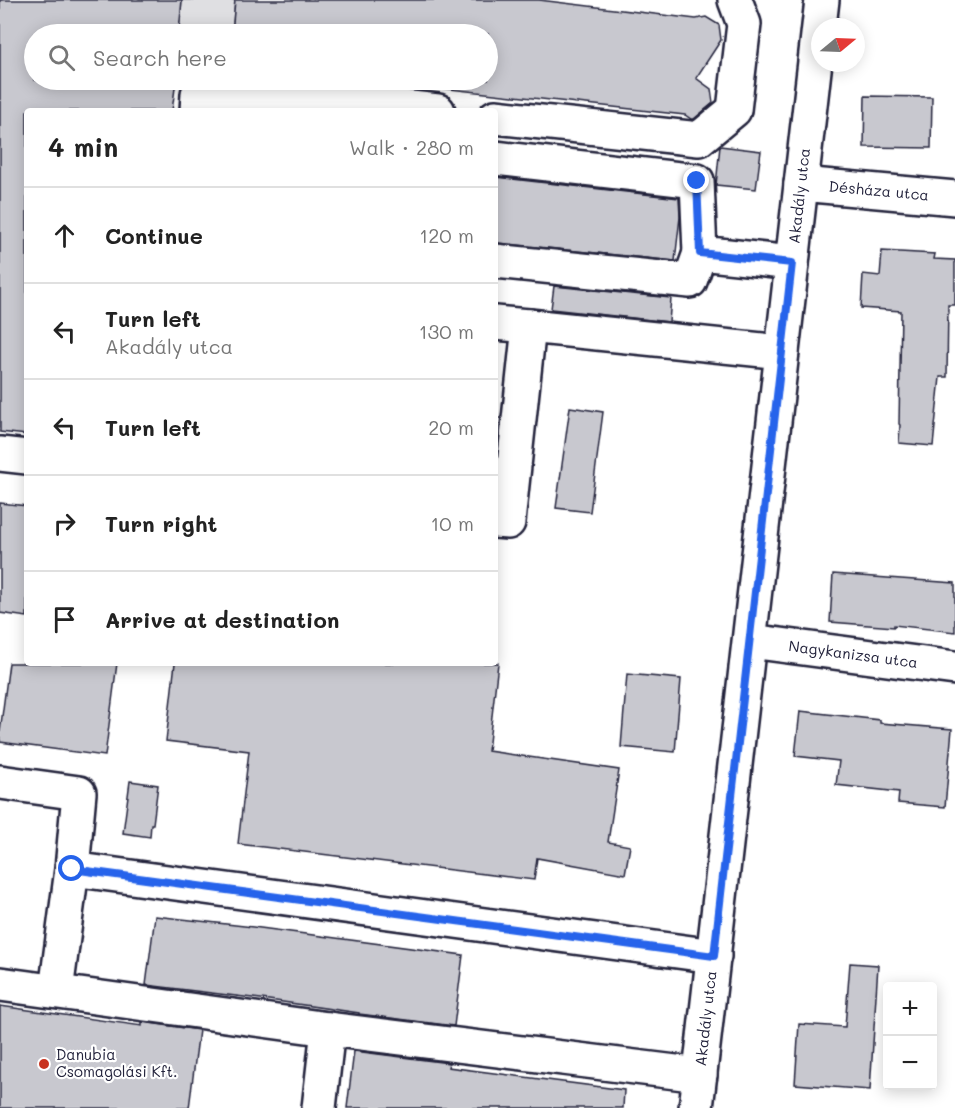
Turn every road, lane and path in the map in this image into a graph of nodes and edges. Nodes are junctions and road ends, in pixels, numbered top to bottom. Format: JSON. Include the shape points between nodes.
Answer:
{"nodes":[{"id":1,"x":735,"y":0,"type":"edge"},
{"id":2,"x":822,"y":0,"type":"edge"},
{"id":3,"x":196,"y":108,"type":"edge"},
{"id":4,"x":411,"y":108,"type":"edge"},
{"id":5,"x":498,"y":117,"type":"edge"},
{"id":6,"x":498,"y":158,"type":"edge"},
{"id":7,"x":801,"y":184,"type":"junction"},
{"id":8,"x":955,"y":198,"type":"edge"},
{"id":9,"x":498,"y":261,"type":"edge"},
{"id":10,"x":792,"y":263,"type":"junction"},
{"id":11,"x":695,"y":267,"type":"junction"},
{"id":12,"x":498,"y":323,"type":"edge"},
{"id":13,"x":529,"y":326,"type":"junction"},
{"id":14,"x":782,"y":352,"type":"junction"},
{"id":15,"x":0,"y":454,"type":"edge"},
{"id":16,"x":24,"y":457,"type":"edge"},
{"id":17,"x":498,"y":520,"type":"edge"},
{"id":18,"x":750,"y":641,"type":"junction"},
{"id":19,"x":955,"y":668,"type":"edge"},
{"id":20,"x":0,"y":783,"type":"edge"},
{"id":21,"x":72,"y":869,"type":"junction"},
{"id":22,"x":714,"y":956,"type":"junction"},
{"id":23,"x":0,"y":984,"type":"edge"},
{"id":24,"x":56,"y":991,"type":"junction"},
{"id":25,"x":328,"y":1029,"type":"junction"},
{"id":26,"x":700,"y":1075,"type":"junction"},
{"id":27,"x":319,"y":1108,"type":"edge"},
{"id":28,"x":696,"y":1108,"type":"edge"}],
"edges":[{"from":1,"to":5,"type":"street","via":[[744,24],[734,110],[699,139]]},
{"from":2,"to":7,"type":"street","name":"Akadály utca"},
{"from":3,"to":4,"type":"street","via":[[198,94],[262,100],[310,97]]},
{"from":6,"to":11,"type":"street","via":[[697,181]]},
{"from":7,"to":8,"type":"street","name":"Désháza utca"},
{"from":7,"to":10,"type":"street","name":"Akadály utca"},
{"from":9,"to":11,"type":"street"},
{"from":10,"to":11,"type":"street"},
{"from":10,"to":14,"type":"street","name":"Akadály utca"},
{"from":12,"to":13,"type":"street"},
{"from":13,"to":14,"type":"street"},
{"from":13,"to":17,"type":"street","via":[[508,522]]},
{"from":14,"to":18,"type":"street","name":"Akadály utca"},
{"from":15,"to":16,"type":"street"},
{"from":18,"to":19,"type":"street","name":"Nagykanizsa utca"},
{"from":18,"to":22,"type":"street","name":"Akadály utca"},
{"from":20,"to":21,"type":"street","via":[[79,793]]},
{"from":21,"to":22,"type":"street"},
{"from":21,"to":24,"type":"street"},
{"from":22,"to":26,"type":"street","name":"Akadály utca"},
{"from":23,"to":24,"type":"street"},
{"from":24,"to":25,"type":"street"},
{"from":25,"to":26,"type":"street"},
{"from":25,"to":27,"type":"street"},
{"from":26,"to":28,"type":"street","name":"Akadály utca"}]}
